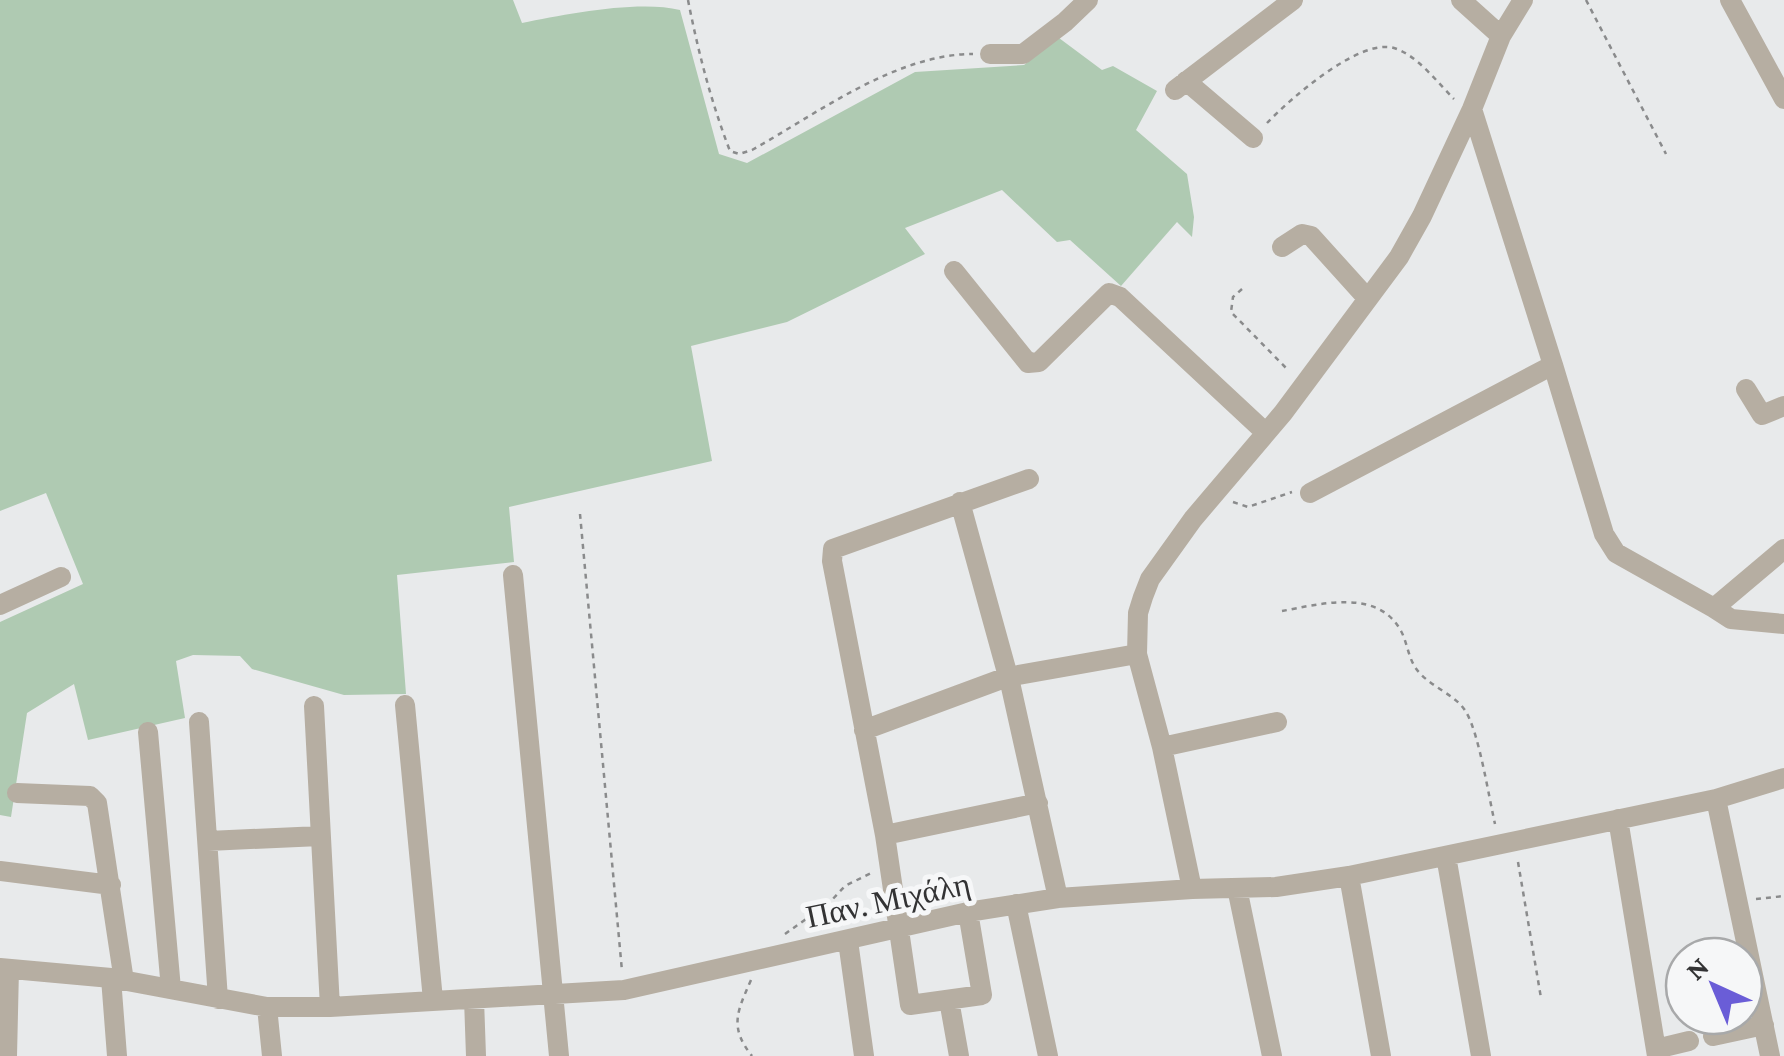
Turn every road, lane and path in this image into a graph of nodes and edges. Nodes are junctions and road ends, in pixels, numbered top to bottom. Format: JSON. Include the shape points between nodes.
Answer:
{"nodes":[{"id":1,"x":688,"y":0,"type":"edge"},
{"id":2,"x":1088,"y":0,"type":"edge"},
{"id":3,"x":1292,"y":0,"type":"edge"},
{"id":4,"x":1461,"y":0,"type":"edge"},
{"id":5,"x":1523,"y":0,"type":"edge"},
{"id":6,"x":1586,"y":0,"type":"edge"},
{"id":7,"x":1730,"y":0,"type":"edge"},
{"id":8,"x":1501,"y":36,"type":"junction"},
{"id":9,"x":990,"y":54,"type":"joint"},
{"id":10,"x":1784,"y":99,"type":"edge"},
{"id":11,"x":1470,"y":112,"type":"junction"},
{"id":12,"x":1253,"y":138,"type":"joint"},
{"id":13,"x":1666,"y":154,"type":"dead end"},
{"id":14,"x":1282,"y":247,"type":"dead end"},
{"id":15,"x":954,"y":271,"type":"dead end"},
{"id":16,"x":1242,"y":289,"type":"dead end"},
{"id":17,"x":1367,"y":298,"type":"junction"},
{"id":18,"x":1554,"y":365,"type":"junction"},
{"id":19,"x":1304,"y":386,"type":"junction"},
{"id":20,"x":1746,"y":388,"type":"dead end"},
{"id":21,"x":1784,"y":406,"type":"edge"},
{"id":22,"x":1266,"y":433,"type":"junction"},
{"id":23,"x":1029,"y":480,"type":"dead end"},
{"id":24,"x":1220,"y":486,"type":"junction"},
{"id":25,"x":1310,"y":493,"type":"joint"},
{"id":26,"x":960,"y":502,"type":"junction"},
{"id":27,"x":580,"y":514,"type":"dead end"},
{"id":28,"x":1784,"y":549,"type":"edge"},
{"id":29,"x":513,"y":575,"type":"dead end"},
{"id":30,"x":61,"y":577,"type":"dead end"},
{"id":31,"x":0,"y":605,"type":"edge"},
{"id":32,"x":1714,"y":608,"type":"junction"},
{"id":33,"x":1282,"y":611,"type":"dead end"},
{"id":34,"x":1784,"y":624,"type":"edge"},
{"id":35,"x":1137,"y":654,"type":"junction"},
{"id":36,"x":1006,"y":677,"type":"junction"},
{"id":37,"x":406,"y":705,"type":"dead end"},
{"id":38,"x":314,"y":706,"type":"dead end"},
{"id":39,"x":198,"y":722,"type":"dead end"},
{"id":40,"x":1277,"y":722,"type":"dead end"},
{"id":41,"x":864,"y":730,"type":"junction"},
{"id":42,"x":148,"y":732,"type":"dead end"},
{"id":43,"x":1162,"y":746,"type":"junction"},
{"id":44,"x":1784,"y":778,"type":"edge"},
{"id":45,"x":17,"y":793,"type":"dead end"},
{"id":46,"x":1716,"y":799,"type":"junction"},
{"id":47,"x":1038,"y":803,"type":"junction"},
{"id":48,"x":1618,"y":818,"type":"junction"},
{"id":49,"x":885,"y":835,"type":"junction"},
{"id":50,"x":320,"y":836,"type":"junction"},
{"id":51,"x":208,"y":841,"type":"junction"},
{"id":52,"x":1508,"y":844,"type":"junction"},
{"id":53,"x":1446,"y":856,"type":"junction"},
{"id":54,"x":0,"y":871,"type":"edge"},
{"id":55,"x":1349,"y":876,"type":"junction"},
{"id":56,"x":110,"y":885,"type":"junction"},
{"id":57,"x":1192,"y":888,"type":"junction"},
{"id":58,"x":1237,"y":888,"type":"junction"},
{"id":59,"x":1784,"y":896,"type":"edge"},
{"id":60,"x":1058,"y":898,"type":"junction"},
{"id":61,"x":1738,"y":902,"type":"junction"},
{"id":62,"x":1016,"y":904,"type":"junction"},
{"id":63,"x":968,"y":912,"type":"junction"},
{"id":64,"x":897,"y":927,"type":"junction"},
{"id":65,"x":1745,"y":936,"type":"edge"},
{"id":66,"x":848,"y":941,"type":"junction"},
{"id":67,"x":5,"y":968,"type":"edge"},
{"id":68,"x":118,"y":980,"type":"junction"},
{"id":69,"x":171,"y":989,"type":"junction"},
{"id":70,"x":624,"y":990,"type":"junction"},
{"id":71,"x":553,"y":996,"type":"junction"},
{"id":72,"x":1541,"y":998,"type":"dead end"},
{"id":73,"x":218,"y":999,"type":"junction"},
{"id":74,"x":474,"y":999,"type":"junction"},
{"id":75,"x":432,"y":1000,"type":"junction"},
{"id":76,"x":949,"y":1000,"type":"junction"},
{"id":77,"x":267,"y":1006,"type":"junction"},
{"id":78,"x":330,"y":1007,"type":"junction"},
{"id":79,"x":1764,"y":1025,"type":"edge"},
{"id":80,"x":1689,"y":1040,"type":"dead end"},
{"id":81,"x":1656,"y":1053,"type":"edge"},
{"id":82,"x":7,"y":1056,"type":"edge"},
{"id":83,"x":117,"y":1056,"type":"edge"},
{"id":84,"x":272,"y":1056,"type":"edge"},
{"id":85,"x":476,"y":1056,"type":"edge"},
{"id":86,"x":558,"y":1056,"type":"edge"},
{"id":87,"x":864,"y":1056,"type":"edge"},
{"id":88,"x":959,"y":1056,"type":"edge"},
{"id":89,"x":1048,"y":1056,"type":"edge"},
{"id":90,"x":1272,"y":1056,"type":"edge"},
{"id":91,"x":1381,"y":1056,"type":"edge"},
{"id":92,"x":1481,"y":1056,"type":"edge"},
{"id":93,"x":1770,"y":1056,"type":"edge"}],
"edges":[{"from":1,"to":9,"type":"path","via":[[724,136],[739,154],[920,60]]},
{"from":2,"to":9,"type":"street","via":[[1023,54]]},
{"from":3,"to":12,"type":"street","via":[[1180,86]]},
{"from":4,"to":8,"type":"street"},
{"from":5,"to":8,"type":"street"},
{"from":6,"to":13,"type":"path"},
{"from":7,"to":10,"type":"street"},
{"from":8,"to":11,"type":"street"},
{"from":11,"to":12,"type":"path","via":[[1410,56],[1383,46],[1292,96]]},
{"from":11,"to":17,"type":"street","via":[[1422,216]]},
{"from":11,"to":18,"type":"street"},
{"from":14,"to":17,"type":"street","via":[[1302,234],[1311,236]]},
{"from":15,"to":22,"type":"street","via":[[1028,363],[1039,362],[1109,293],[1120,298]]},
{"from":16,"to":19,"type":"path","via":[[1231,312]]},
{"from":17,"to":19,"type":"street"},
{"from":18,"to":25,"type":"street"},
{"from":18,"to":32,"type":"street","via":[[1604,534],[1616,553]]},
{"from":19,"to":22,"type":"street"},
{"from":20,"to":21,"type":"street","via":[[1762,415]]},
{"from":22,"to":24,"type":"street"},
{"from":23,"to":26,"type":"street"},
{"from":24,"to":25,"type":"path","via":[[1248,507],[1298,490]]},
{"from":24,"to":35,"type":"street","via":[[1150,579],[1138,613]]},
{"from":26,"to":36,"type":"street"},
{"from":26,"to":41,"type":"street","via":[[832,549]]},
{"from":27,"to":70,"type":"path"},
{"from":28,"to":32,"type":"street"},
{"from":29,"to":71,"type":"street"},
{"from":30,"to":31,"type":"street"},
{"from":32,"to":34,"type":"street","via":[[1731,619]]},
{"from":33,"to":52,"type":"path","via":[[1341,602],[1368,604],[1386,614],[1400,629],[1415,667],[1466,711]]},
{"from":35,"to":36,"type":"street"},
{"from":35,"to":43,"type":"street"},
{"from":36,"to":41,"type":"street"},
{"from":36,"to":47,"type":"street"},
{"from":37,"to":75,"type":"street"},
{"from":38,"to":50,"type":"street"},
{"from":39,"to":51,"type":"street"},
{"from":40,"to":43,"type":"street"},
{"from":41,"to":49,"type":"street"},
{"from":42,"to":69,"type":"street"},
{"from":43,"to":57,"type":"street"},
{"from":44,"to":46,"type":"street","name":"Παν. Μιχάλη"},
{"from":45,"to":56,"type":"street","via":[[90,796],[97,804]]},
{"from":46,"to":48,"type":"street","name":"Παν. Μιχάλη"},
{"from":46,"to":61,"type":"street"},
{"from":47,"to":49,"type":"street"},
{"from":47,"to":60,"type":"street"},
{"from":48,"to":52,"type":"street","name":"Παν. Μιχάλη"},
{"from":48,"to":81,"type":"street"},
{"from":49,"to":64,"type":"street"},
{"from":50,"to":51,"type":"street"},
{"from":50,"to":78,"type":"street"},
{"from":51,"to":73,"type":"street"},
{"from":52,"to":53,"type":"street","name":"Παν. Μιχάλη"},
{"from":52,"to":72,"type":"path"},
{"from":53,"to":55,"type":"street","name":"Παν. Μιχάλη"},
{"from":53,"to":92,"type":"street"},
{"from":54,"to":56,"type":"street"},
{"from":55,"to":58,"type":"street","name":"Παν. Μιχάλη"},
{"from":55,"to":91,"type":"street"},
{"from":56,"to":68,"type":"street"},
{"from":57,"to":58,"type":"street","name":"Παν. Μιχάλη"},
{"from":57,"to":60,"type":"street","name":"Παν. Μιχάλη"},
{"from":58,"to":90,"type":"street"},
{"from":59,"to":61,"type":"path"},
{"from":60,"to":62,"type":"street","name":"Παν. Μιχάλη"},
{"from":61,"to":65,"type":"street"},
{"from":62,"to":63,"type":"street","name":"Παν. Μιχάλη"},
{"from":62,"to":89,"type":"street"},
{"from":63,"to":64,"type":"street","name":"Παν. Μιχάλη"},
{"from":63,"to":76,"type":"street","via":[[982,994]]},
{"from":64,"to":66,"type":"street","name":"Παν. Μιχάλη"},
{"from":64,"to":76,"type":"street","via":[[910,1005]]},
{"from":66,"to":70,"type":"street","name":"Παν. Μιχάλη"},
{"from":66,"to":87,"type":"street"},
{"from":67,"to":68,"type":"street","name":"Παν. Μιχάλη"},
{"from":67,"to":82,"type":"street"},
{"from":68,"to":69,"type":"street","name":"Παν. Μιχάλη"},
{"from":68,"to":83,"type":"street"},
{"from":69,"to":73,"type":"street","name":"Παν. Μιχάλη"},
{"from":70,"to":71,"type":"street","name":"Παν. Μιχάλη"},
{"from":71,"to":74,"type":"street","name":"Παν. Μιχάλη"},
{"from":71,"to":86,"type":"street"},
{"from":73,"to":77,"type":"street","name":"Παν. Μιχάλη"},
{"from":74,"to":75,"type":"street","name":"Παν. Μιχάλη"},
{"from":74,"to":85,"type":"street"},
{"from":75,"to":78,"type":"street","name":"Παν. Μιχάλη"},
{"from":76,"to":88,"type":"street"},
{"from":77,"to":78,"type":"street","name":"Παν. Μιχάλη"},
{"from":77,"to":84,"type":"street"},
{"from":79,"to":93,"type":"street"},
{"from":80,"to":81,"type":"street"}]}
